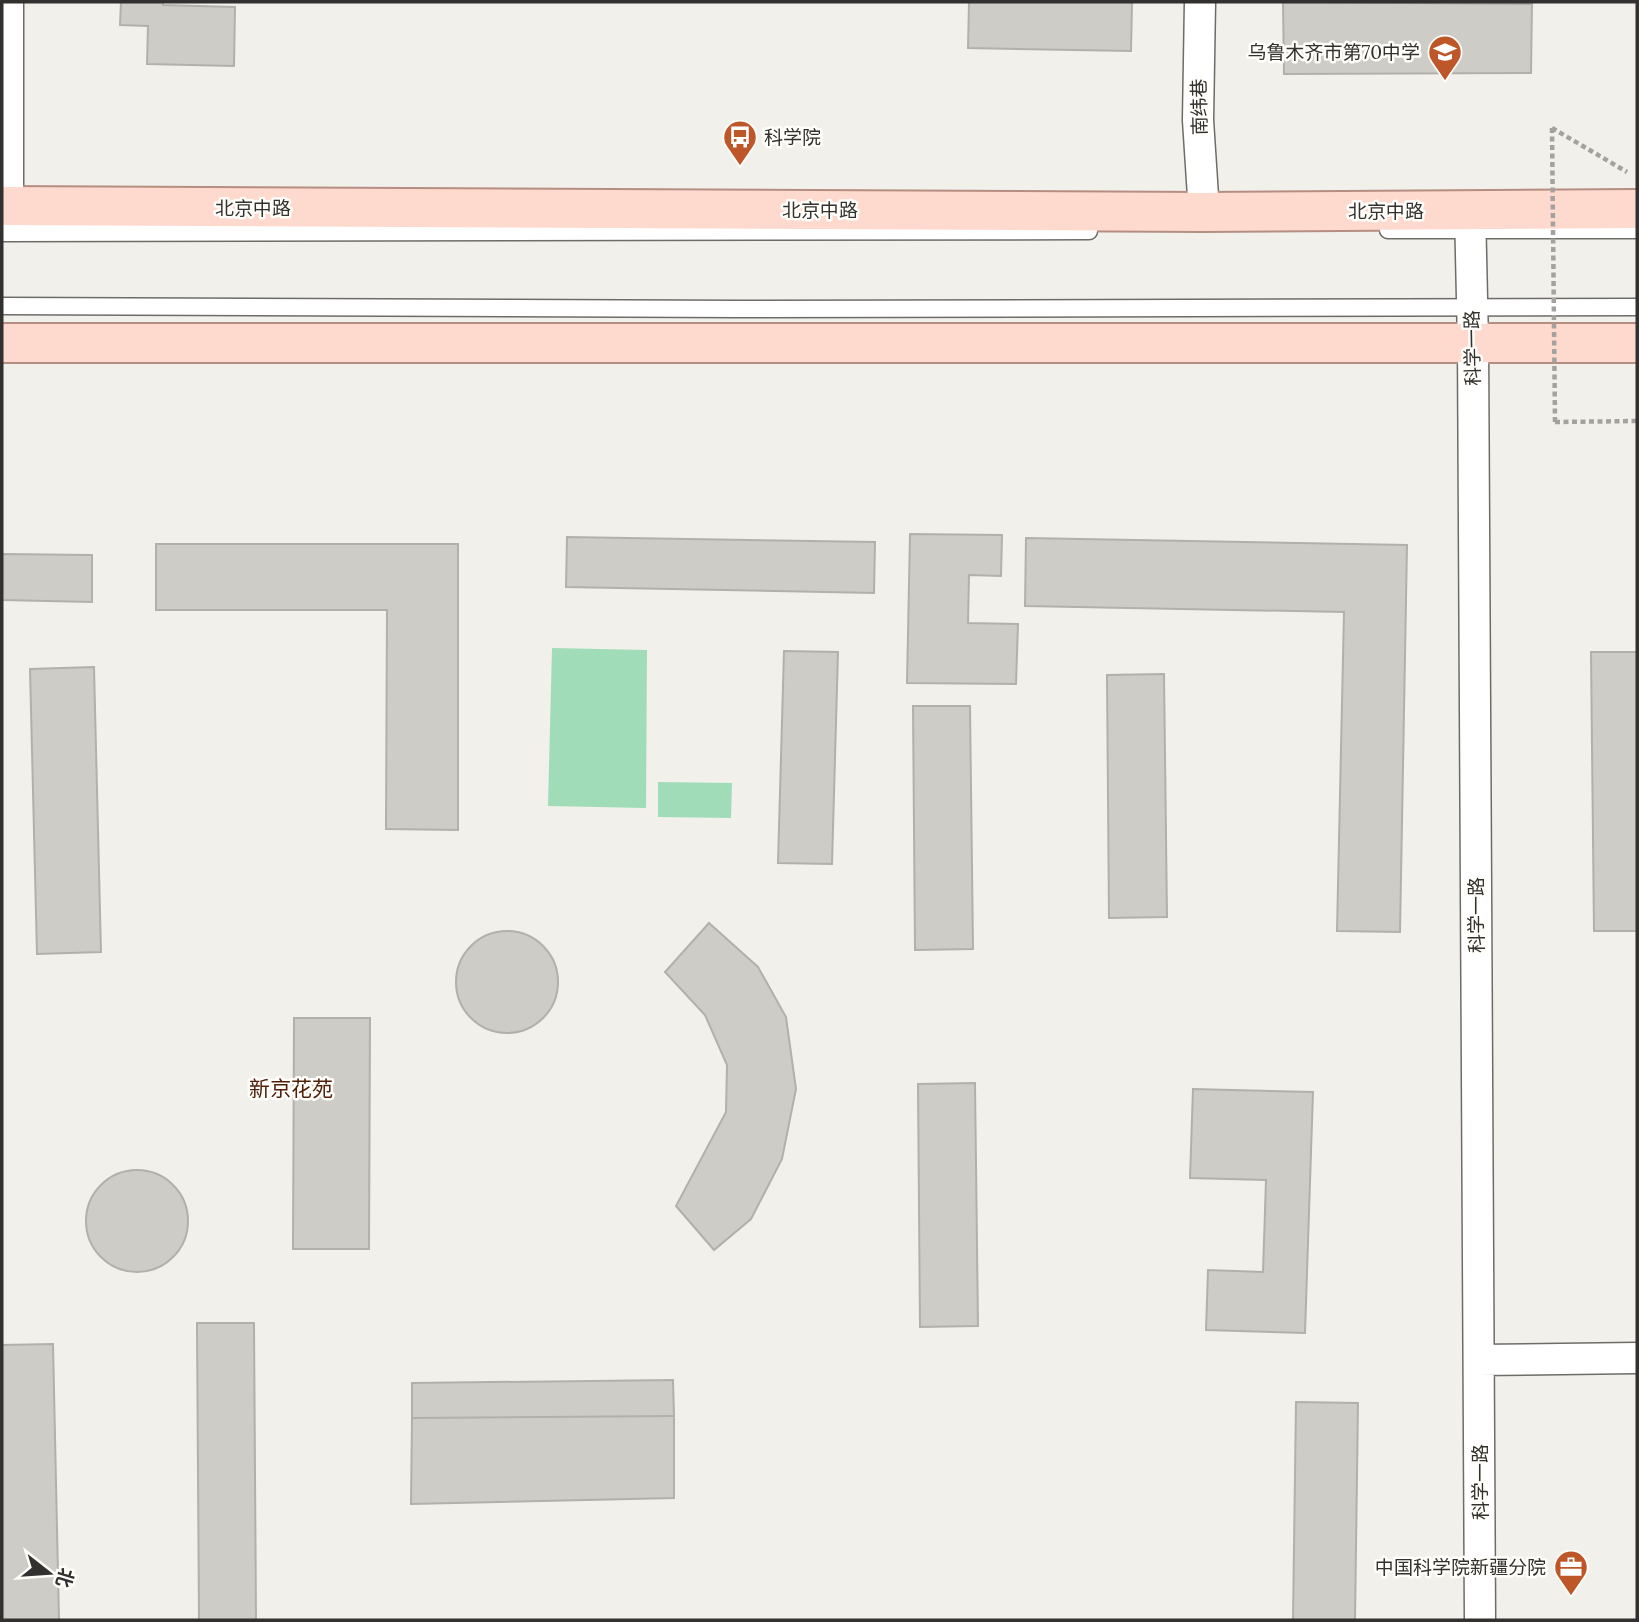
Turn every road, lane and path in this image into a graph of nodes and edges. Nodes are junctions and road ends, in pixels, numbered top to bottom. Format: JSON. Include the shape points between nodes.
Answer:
{"nodes":[{"id":1,"x":8,"y":2,"type":"edge"},
{"id":2,"x":1200,"y":2,"type":"edge"},
{"id":3,"x":1637,"y":178,"type":"edge"},
{"id":4,"x":1637,"y":209,"type":"edge"},
{"id":5,"x":1204,"y":212,"type":"junction"},
{"id":6,"x":4,"y":215,"type":"edge"},
{"id":7,"x":1470,"y":220,"type":"junction"},
{"id":8,"x":1109,"y":230,"type":"dead end"},
{"id":9,"x":1374,"y":230,"type":"dead end"},
{"id":10,"x":1637,"y":230,"type":"edge"},
{"id":11,"x":2,"y":306,"type":"edge"},
{"id":12,"x":1637,"y":307,"type":"edge"},
{"id":13,"x":1472,"y":325,"type":"junction"},
{"id":14,"x":2,"y":343,"type":"edge"},
{"id":15,"x":1637,"y":343,"type":"edge"},
{"id":16,"x":1637,"y":421,"type":"edge"},
{"id":17,"x":1637,"y":1358,"type":"edge"},
{"id":18,"x":1479,"y":1360,"type":"junction"},
{"id":19,"x":1480,"y":1620,"type":"edge"}],
"edges":[{"from":1,"to":6,"type":"street"},
{"from":2,"to":5,"type":"street","name":"南纬巷","via":[[1198,120]]},
{"from":3,"to":16,"type":"path","bridge":true,"via":[[1552,128],[1555,422]]},
{"from":4,"to":7,"type":"main road","name":"北京中路"},
{"from":5,"to":6,"type":"main road","name":"北京中路"},
{"from":5,"to":7,"type":"main road","name":"北京中路"},
{"from":6,"to":8,"type":"lane"},
{"from":7,"to":9,"type":"lane"},
{"from":7,"to":10,"type":"lane"},
{"from":7,"to":13,"type":"street","name":"科学一路"},
{"from":11,"to":13,"type":"lane","via":[[725,309]]},
{"from":12,"to":13,"type":"lane"},
{"from":13,"to":14,"type":"main road"},
{"from":13,"to":15,"type":"main road"},
{"from":13,"to":18,"type":"street","name":"科学一路"},
{"from":17,"to":18,"type":"street"},
{"from":18,"to":19,"type":"street","name":"科学一路"}]}
